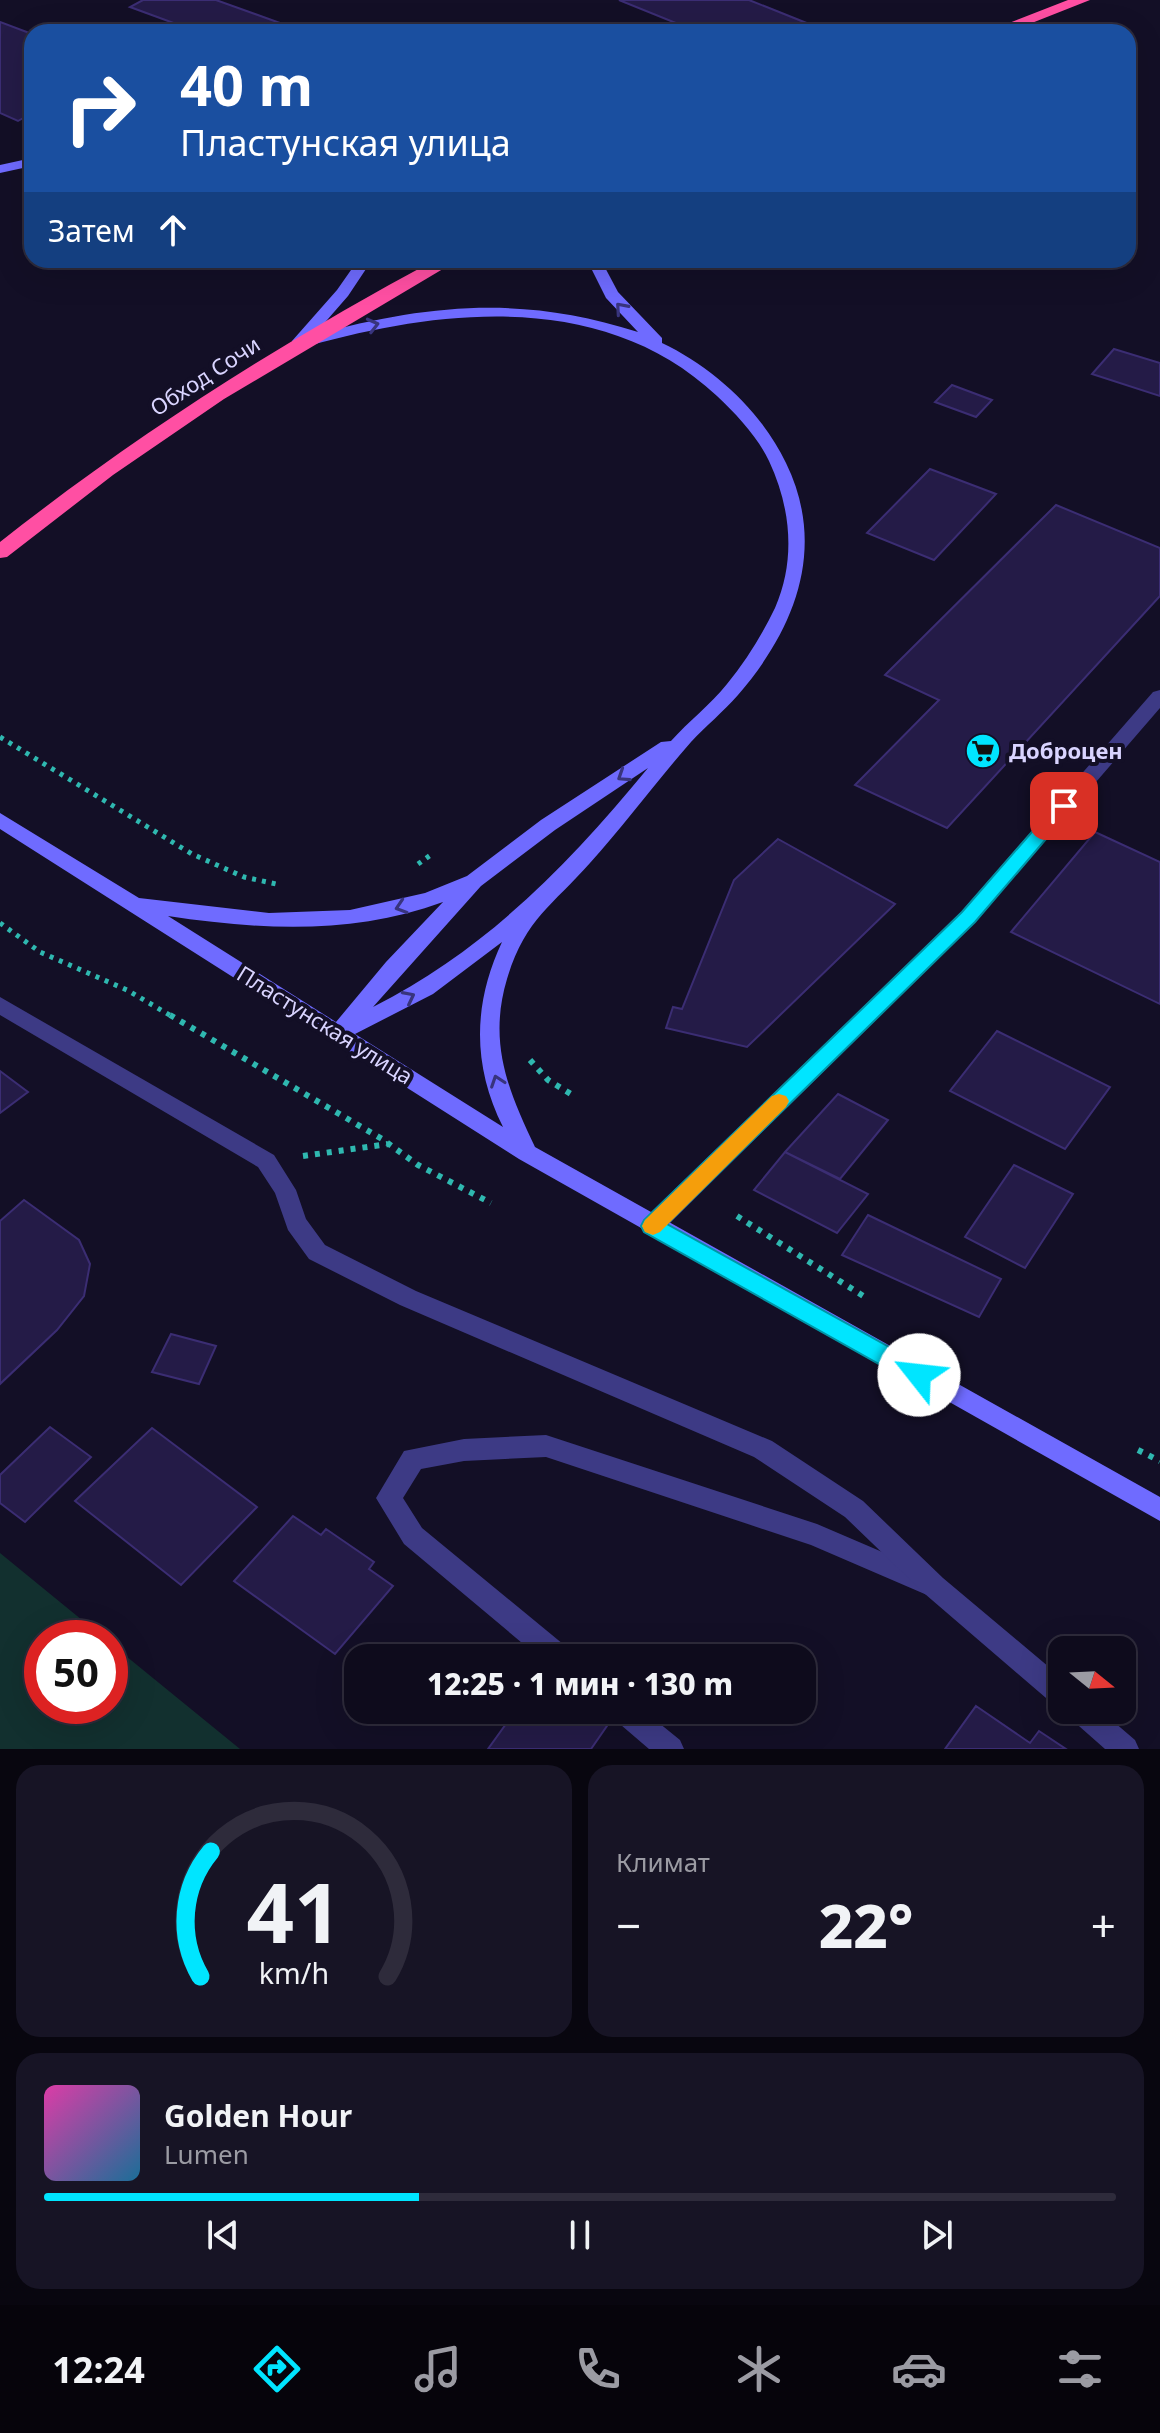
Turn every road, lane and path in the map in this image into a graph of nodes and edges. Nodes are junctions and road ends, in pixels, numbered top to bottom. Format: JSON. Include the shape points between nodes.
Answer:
{"nodes":[{"id":1,"x":1082,"y":0,"type":"edge"},
{"id":2,"x":1016,"y":24,"type":"edge"},
{"id":3,"x":24,"y":164,"type":"edge"},
{"id":4,"x":0,"y":169,"type":"edge"},
{"id":5,"x":360,"y":268,"type":"edge"},
{"id":6,"x":435,"y":268,"type":"edge"},
{"id":7,"x":597,"y":268,"type":"edge"},
{"id":8,"x":298,"y":344,"type":"junction"},
{"id":9,"x":661,"y":346,"type":"junction"},
{"id":10,"x":0,"y":552,"type":"edge"},
{"id":11,"x":1160,"y":696,"type":"edge"},
{"id":12,"x":688,"y":733,"type":"junction"},
{"id":13,"x":0,"y":737,"type":"edge"},
{"id":14,"x":0,"y":820,"type":"edge"},
{"id":15,"x":432,"y":854,"type":"dead end"},
{"id":16,"x":414,"y":868,"type":"dead end"},
{"id":17,"x":475,"y":880,"type":"junction"},
{"id":18,"x":289,"y":887,"type":"dead end"},
{"id":19,"x":133,"y":904,"type":"junction"},
{"id":20,"x":530,"y":910,"type":"junction"},
{"id":21,"x":0,"y":923,"type":"edge"},
{"id":22,"x":0,"y":1005,"type":"edge"},
{"id":23,"x":339,"y":1033,"type":"junction"},
{"id":24,"x":525,"y":1051,"type":"dead end"},
{"id":25,"x":571,"y":1094,"type":"dead end"},
{"id":26,"x":389,"y":1144,"type":"junction"},
{"id":27,"x":527,"y":1153,"type":"junction"},
{"id":28,"x":266,"y":1161,"type":"junction"},
{"id":29,"x":491,"y":1203,"type":"dead end"},
{"id":30,"x":652,"y":1226,"type":"junction"},
{"id":31,"x":1160,"y":1510,"type":"edge"},
{"id":32,"x":934,"y":1586,"type":"junction"},
{"id":33,"x":543,"y":1644,"type":"edge"},
{"id":34,"x":1048,"y":1683,"type":"edge"},
{"id":35,"x":640,"y":1724,"type":"edge"},
{"id":36,"x":1096,"y":1724,"type":"edge"},
{"id":37,"x":670,"y":1749,"type":"edge"},
{"id":38,"x":1125,"y":1749,"type":"edge"}],
"edges":[{"from":1,"to":2,"type":"highway"},
{"from":3,"to":4,"type":"main road"},
{"from":5,"to":8,"type":"main road"},
{"from":6,"to":8,"type":"highway","name":"Обход Сочи"},
{"from":9,"to":7,"type":"main road","one_way":true,"via":[[621,310]]},
{"from":8,"to":9,"type":"main road","one_way":true,"via":[[402,318],[500,311],[602,326]]},
{"from":8,"to":10,"type":"highway","name":"Обход Сочи","via":[[152,439]]},
{"from":9,"to":12,"type":"main road","via":[[707,377],[758,426],[785,471],[800,523],[795,575],[768,639],[732,690]]},
{"from":11,"to":30,"type":"street","via":[[968,917]]},
{"from":12,"to":17,"type":"main road","one_way":true,"via":[[533,835]]},
{"from":12,"to":20,"type":"main road","via":[[583,858]]},
{"from":13,"to":18,"type":"path","via":[[192,854],[244,877]]},
{"from":14,"to":19,"type":"main road","name":"Пластунская улица"},
{"from":15,"to":16,"type":"path"},
{"from":17,"to":19,"type":"main road","one_way":true,"via":[[392,910],[312,923],[235,920]]},
{"from":17,"to":23,"type":"main road"},
{"from":19,"to":23,"type":"main road","name":"Пластунская улица"},
{"from":23,"to":20,"type":"main road","one_way":true,"via":[[426,989]]},
{"from":27,"to":20,"type":"main road","one_way":true,"via":[[493,1075],[490,1022],[497,979]]},
{"from":21,"to":26,"type":"path","via":[[40,952],[127,990]]},
{"from":22,"to":28,"type":"street"},
{"from":23,"to":27,"type":"main road","name":"Пластунская улица"},
{"from":24,"to":25,"type":"path","via":[[548,1080]]},
{"from":26,"to":28,"type":"path"},
{"from":26,"to":29,"type":"path"},
{"from":27,"to":30,"type":"main road","name":"Пластунская улица"},
{"from":28,"to":32,"type":"street","via":[[285,1190],[296,1223],[317,1252],[408,1298],[763,1449],[854,1509]]},
{"from":30,"to":31,"type":"main road","name":"Пластунская улица"},
{"from":32,"to":33,"type":"street","via":[[817,1535],[546,1446],[413,1459],[389,1498],[413,1536]]},
{"from":32,"to":34,"type":"street"},
{"from":35,"to":37,"type":"street"},
{"from":36,"to":38,"type":"street"}]}
